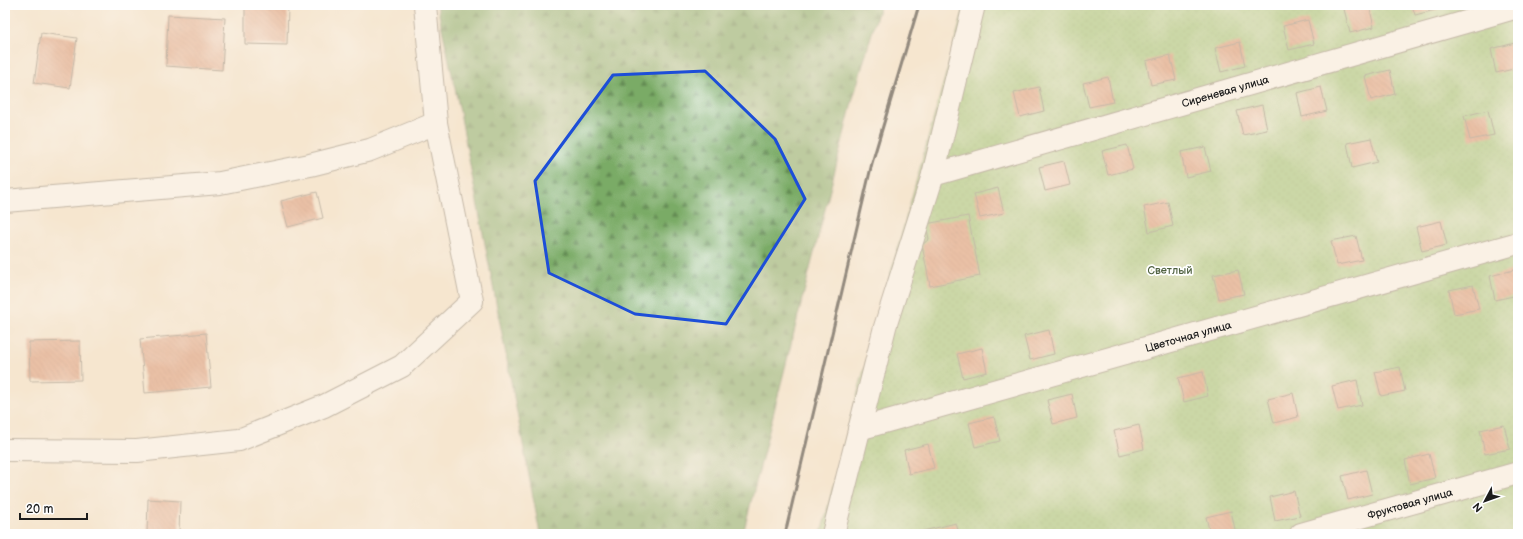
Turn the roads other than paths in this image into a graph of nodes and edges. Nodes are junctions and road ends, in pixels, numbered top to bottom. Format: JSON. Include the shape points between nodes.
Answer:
{"nodes":[{"id":1,"x":425,"y":5,"type":"edge"},
{"id":2,"x":974,"y":5,"type":"edge"},
{"id":3,"x":1518,"y":7,"type":"edge"},
{"id":4,"x":436,"y":123,"type":"junction"},
{"id":5,"x":933,"y":176,"type":"junction"},
{"id":6,"x":5,"y":201,"type":"edge"},
{"id":7,"x":1518,"y":243,"type":"edge"},
{"id":8,"x":859,"y":430,"type":"junction"},
{"id":9,"x":5,"y":450,"type":"edge"},
{"id":10,"x":1518,"y":473,"type":"edge"},
{"id":11,"x":833,"y":534,"type":"edge"},
{"id":12,"x":1301,"y":534,"type":"edge"}],
"edges":[{"from":1,"to":4,"type":"street"},
{"from":2,"to":5,"type":"street"},
{"from":3,"to":5,"type":"street","name":"Сиреневая улица"},
{"from":4,"to":6,"type":"street","via":[[370,150],[220,183]]},
{"from":4,"to":9,"type":"street","via":[[472,301],[402,366],[324,406],[239,440],[137,451]]},
{"from":5,"to":8,"type":"street","via":[[885,327]]},
{"from":7,"to":8,"type":"street","name":"Цветочная улица"},
{"from":8,"to":11,"type":"street"},
{"from":10,"to":12,"type":"street","name":"Фруктовая улица"}]}
